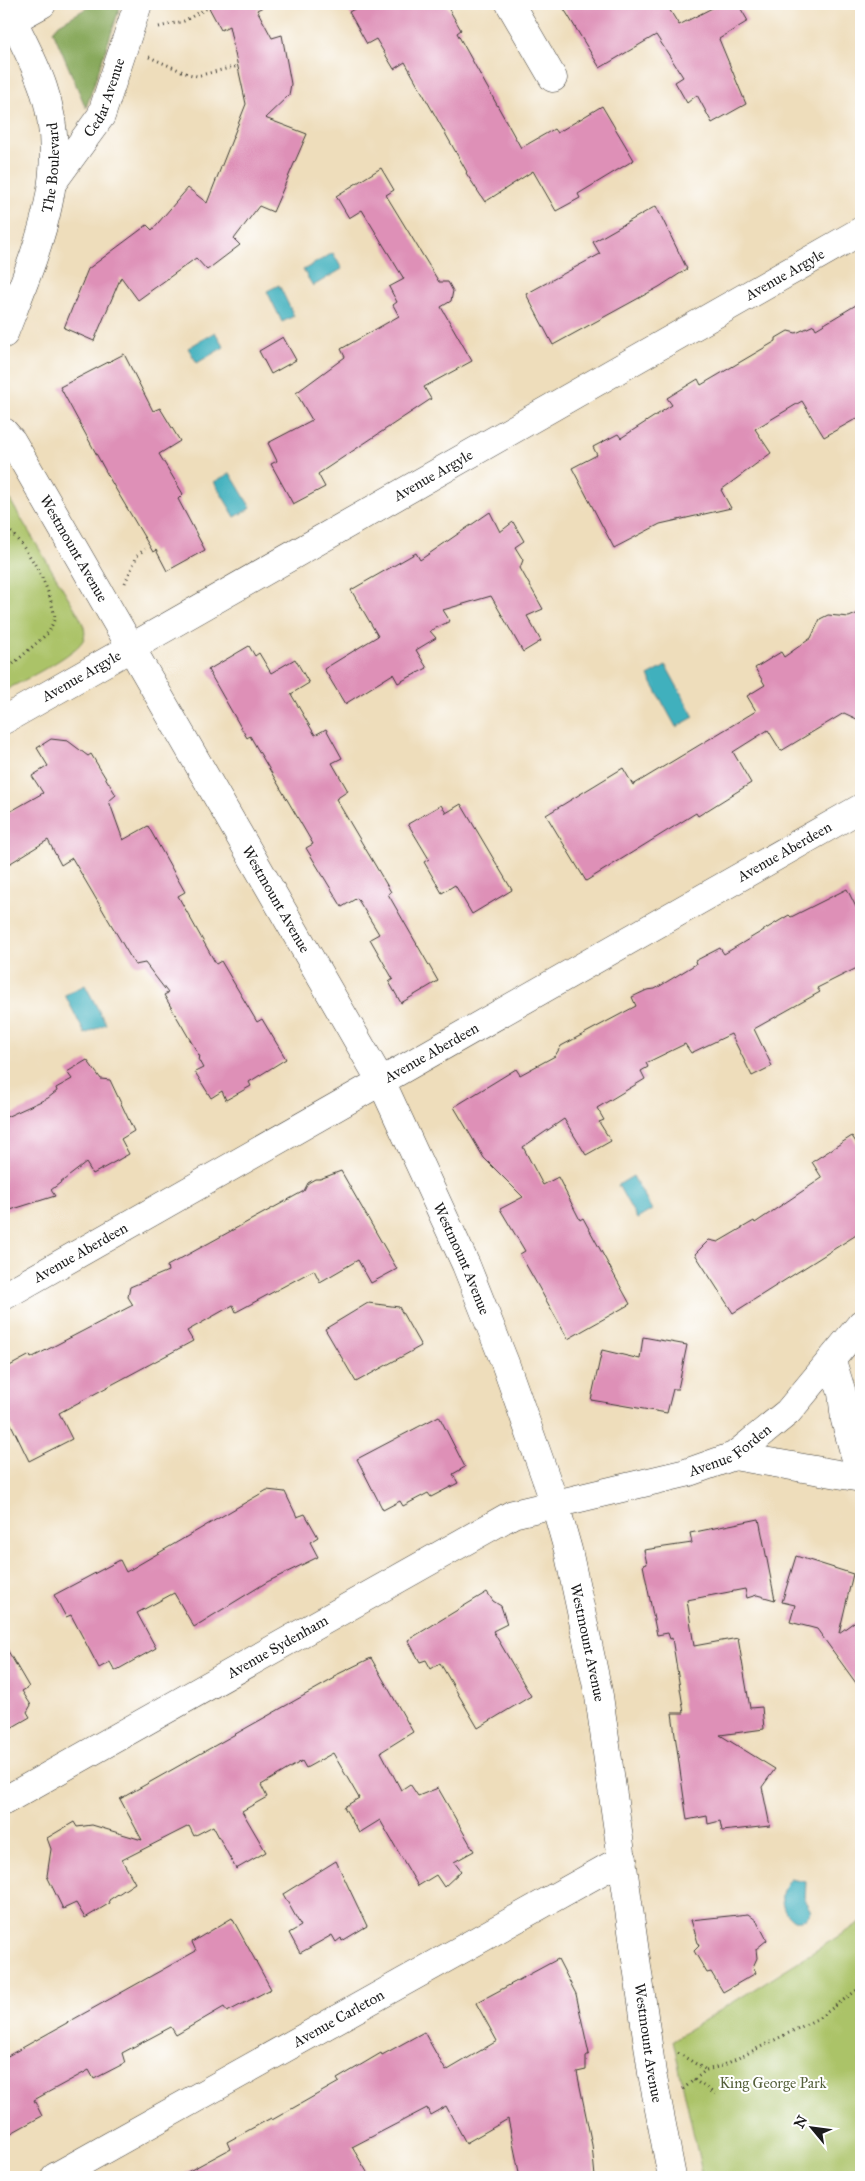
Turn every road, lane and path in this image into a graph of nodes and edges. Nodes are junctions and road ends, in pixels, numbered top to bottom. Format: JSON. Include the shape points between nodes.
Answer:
{"nodes":[{"id":1,"x":42,"y":4,"type":"edge"},
{"id":2,"x":138,"y":4,"type":"edge"},
{"id":3,"x":510,"y":4,"type":"edge"},
{"id":4,"x":209,"y":8,"type":"dead end"},
{"id":5,"x":7,"y":17,"type":"edge"},
{"id":6,"x":155,"y":27,"type":"dead end"},
{"id":7,"x":146,"y":56,"type":"dead end"},
{"id":8,"x":238,"y":66,"type":"dead end"},
{"id":9,"x":553,"y":78,"type":"dead end"},
{"id":10,"x":53,"y":182,"type":"junction"},
{"id":11,"x":861,"y":231,"type":"edge"},
{"id":12,"x":4,"y":334,"type":"edge"},
{"id":13,"x":4,"y":432,"type":"edge"},
{"id":14,"x":4,"y":525,"type":"edge"},
{"id":15,"x":14,"y":535,"type":"junction"},
{"id":16,"x":4,"y":537,"type":"edge"},
{"id":17,"x":145,"y":549,"type":"dead end"},
{"id":18,"x":122,"y":585,"type":"dead end"},
{"id":19,"x":131,"y":647,"type":"junction"},
{"id":20,"x":4,"y":672,"type":"edge"},
{"id":21,"x":4,"y":720,"type":"edge"},
{"id":22,"x":861,"y":808,"type":"edge"},
{"id":23,"x":382,"y":1083,"type":"junction"},
{"id":24,"x":4,"y":1296,"type":"edge"},
{"id":25,"x":861,"y":1324,"type":"edge"},
{"id":26,"x":832,"y":1361,"type":"junction"},
{"id":27,"x":734,"y":1456,"type":"junction"},
{"id":28,"x":861,"y":1477,"type":"edge"},
{"id":29,"x":555,"y":1504,"type":"junction"},
{"id":30,"x":4,"y":1801,"type":"edge"},
{"id":31,"x":623,"y":1859,"type":"junction"},
{"id":32,"x":861,"y":1987,"type":"edge"},
{"id":33,"x":671,"y":2049,"type":"dead end"},
{"id":34,"x":706,"y":2070,"type":"junction"},
{"id":35,"x":694,"y":2080,"type":"junction"},
{"id":36,"x":680,"y":2091,"type":"dead end"},
{"id":37,"x":715,"y":2094,"type":"dead end"},
{"id":38,"x":55,"y":2177,"type":"edge"},
{"id":39,"x":672,"y":2177,"type":"edge"}],
"edges":[{"from":1,"to":5,"type":"street"},
{"from":2,"to":10,"type":"street","name":"Cedar Avenue","via":[[101,116]]},
{"from":3,"to":9,"type":"street"},
{"from":4,"to":6,"type":"path","via":[[184,21]]},
{"from":5,"to":10,"type":"street","name":"The Boulevard","via":[[37,72],[50,110],[55,148]]},
{"from":7,"to":8,"type":"path","via":[[197,76]]},
{"from":10,"to":12,"type":"street","name":"The Boulevard","via":[[39,244]]},
{"from":11,"to":19,"type":"street","name":"Avenue Argyle"},
{"from":13,"to":19,"type":"street","name":"Westmount Avenue"},
{"from":14,"to":15,"type":"path"},
{"from":15,"to":16,"type":"path"},
{"from":15,"to":20,"type":"path","via":[[27,549],[38,570],[51,601],[55,623],[44,638]]},
{"from":17,"to":18,"type":"path","via":[[137,556],[127,582]]},
{"from":19,"to":21,"type":"street","name":"Avenue Argyle"},
{"from":19,"to":23,"type":"street","name":"Westmount Avenue"},
{"from":22,"to":23,"type":"street","name":"Avenue Aberdeen"},
{"from":23,"to":24,"type":"street","name":"Avenue Aberdeen"},
{"from":23,"to":29,"type":"street","name":"Westmount Avenue","via":[[466,1266]]},
{"from":25,"to":26,"type":"street","name":"Avenue Forden"},
{"from":26,"to":27,"type":"street","name":"Avenue Forden","via":[[788,1412]]},
{"from":26,"to":28,"type":"street"},
{"from":27,"to":28,"type":"street"},
{"from":27,"to":29,"type":"street","name":"Avenue Forden","via":[[686,1473]]},
{"from":29,"to":30,"type":"street","name":"Avenue Sydenham","via":[[508,1517]]},
{"from":29,"to":31,"type":"street","name":"Westmount Avenue","via":[[599,1696]]},
{"from":31,"to":38,"type":"street","name":"Avenue Carleton"},
{"from":31,"to":39,"type":"street","name":"Westmount Avenue","via":[[648,2048]]},
{"from":32,"to":34,"type":"path","via":[[805,2026],[722,2066]]},
{"from":33,"to":34,"type":"path"},
{"from":34,"to":35,"type":"path"},
{"from":35,"to":36,"type":"path"},
{"from":35,"to":37,"type":"path"}]}
